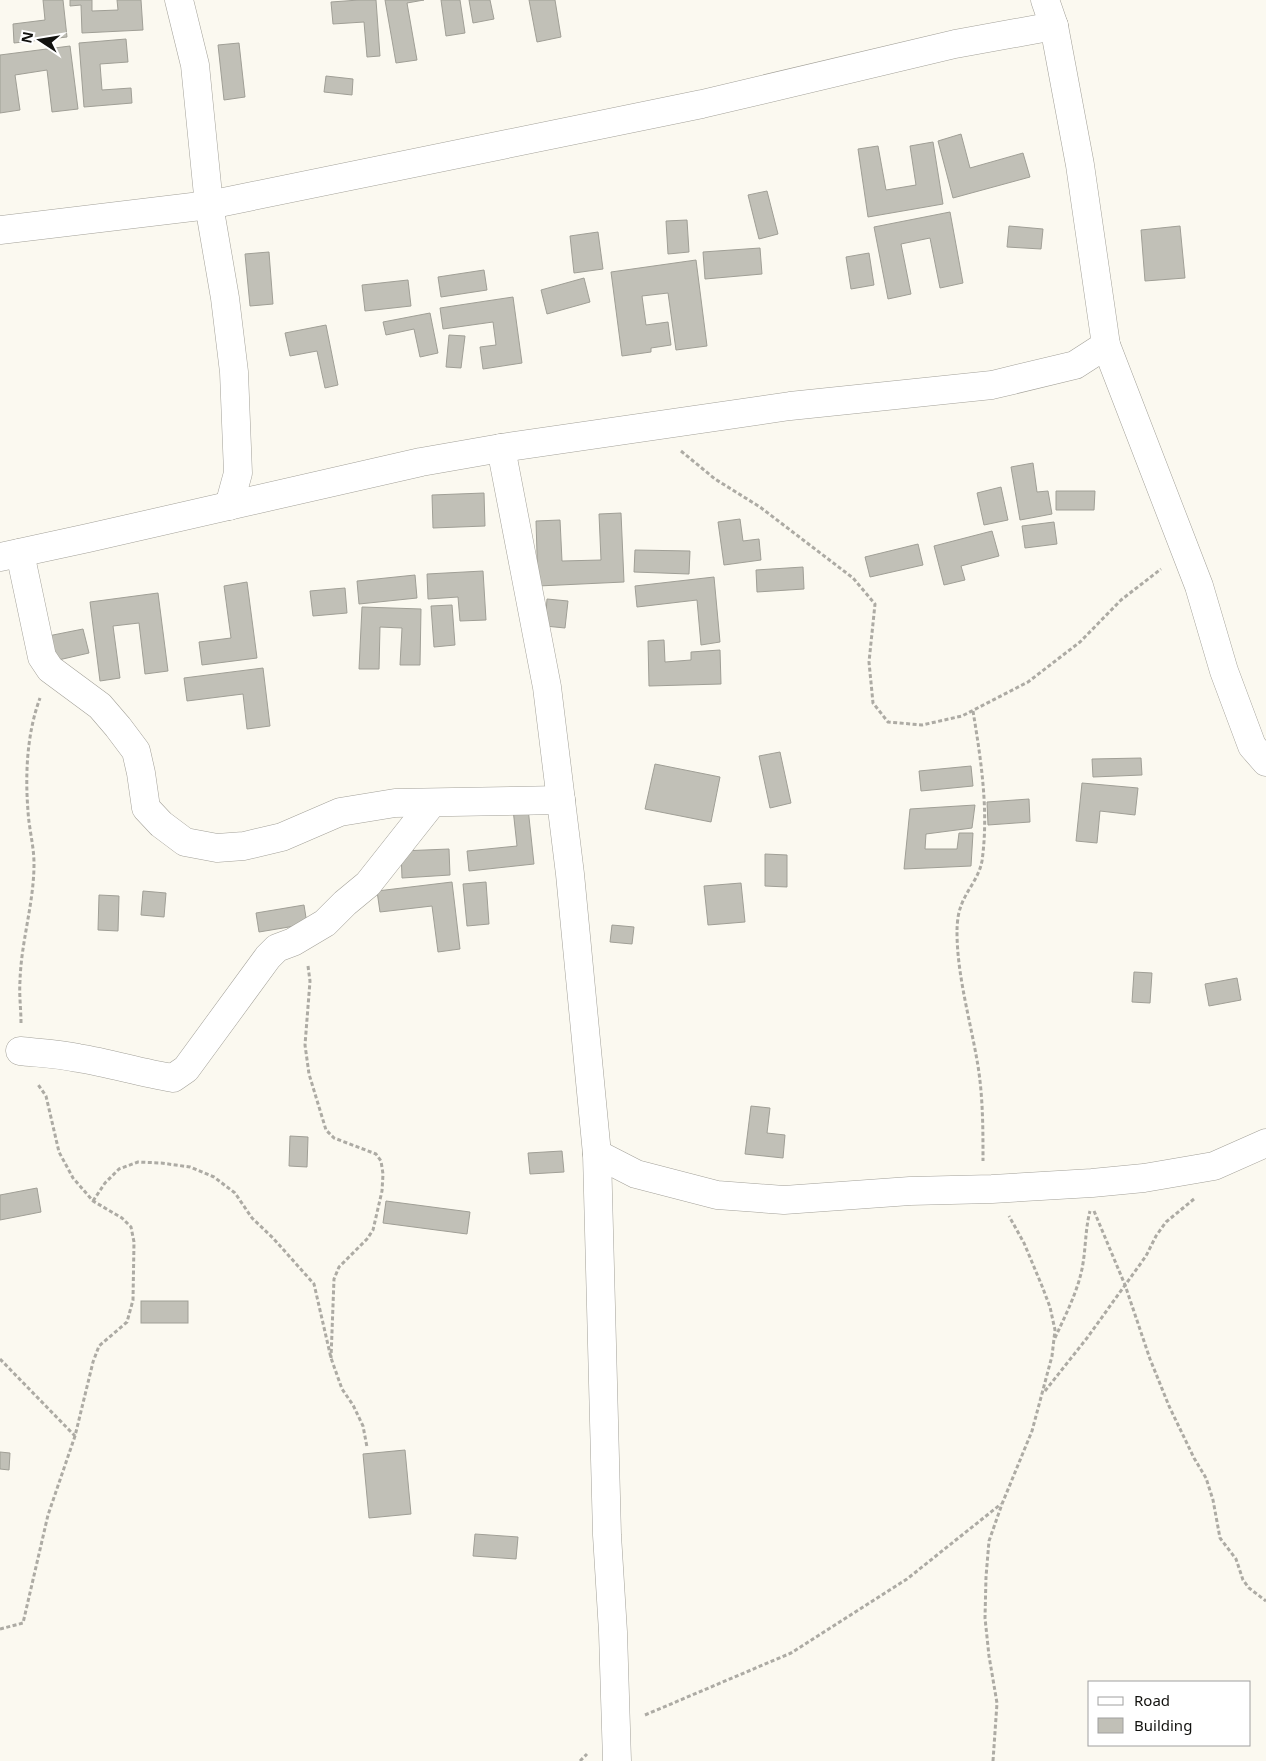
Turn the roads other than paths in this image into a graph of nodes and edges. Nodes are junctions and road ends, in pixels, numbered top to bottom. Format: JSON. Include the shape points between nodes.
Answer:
{"nodes":[{"id":1,"x":179,"y":0,"type":"edge"},
{"id":2,"x":1046,"y":0,"type":"edge"},
{"id":3,"x":1052,"y":13,"type":"edge"},
{"id":4,"x":209,"y":205,"type":"junction"},
{"id":5,"x":0,"y":230,"type":"edge"},
{"id":6,"x":1106,"y":346,"type":"junction"},
{"id":7,"x":501,"y":448,"type":"junction"},
{"id":8,"x":229,"y":506,"type":"junction"},
{"id":9,"x":10,"y":555,"type":"edge"},
{"id":10,"x":1266,"y":762,"type":"edge"},
{"id":11,"x":561,"y":800,"type":"junction"},
{"id":12,"x":432,"y":803,"type":"junction"},
{"id":13,"x":20,"y":1051,"type":"road end"},
{"id":14,"x":1266,"y":1143,"type":"edge"},
{"id":15,"x":597,"y":1154,"type":"junction"},
{"id":16,"x":617,"y":1761,"type":"edge"}],
"edges":[{"from":1,"to":4,"type":"street","via":[[195,65]]},
{"from":2,"to":3,"type":"street"},
{"from":3,"to":4,"type":"street","via":[[955,44],[702,104]]},
{"from":3,"to":6,"type":"street","via":[[1080,165]]},
{"from":4,"to":5,"type":"street"},
{"from":4,"to":8,"type":"street","via":[[234,372],[238,473]]},
{"from":6,"to":7,"type":"street","via":[[1076,364],[992,385],[790,406]]},
{"from":6,"to":10,"type":"street","via":[[1199,586],[1224,671],[1252,746]]},
{"from":7,"to":8,"type":"street","via":[[420,462]]},
{"from":7,"to":11,"type":"street","via":[[546,687]]},
{"from":8,"to":9,"type":"street"},
{"from":9,"to":12,"type":"street","via":[[42,657],[50,669],[100,706],[118,727],[136,751],[146,808],[160,824],[186,842],[217,848],[244,846],[282,837],[340,812],[395,803]]},
{"from":11,"to":12,"type":"street"},
{"from":11,"to":15,"type":"street"},
{"from":12,"to":13,"type":"street","via":[[368,884],[325,923],[294,942],[277,948],[198,1054],[186,1069],[173,1078],[76,1057]]},
{"from":14,"to":15,"type":"street","via":[[1214,1166],[1144,1178],[784,1200],[717,1195],[636,1174]]},
{"from":15,"to":16,"type":"street","via":[[606,1525]]}]}
